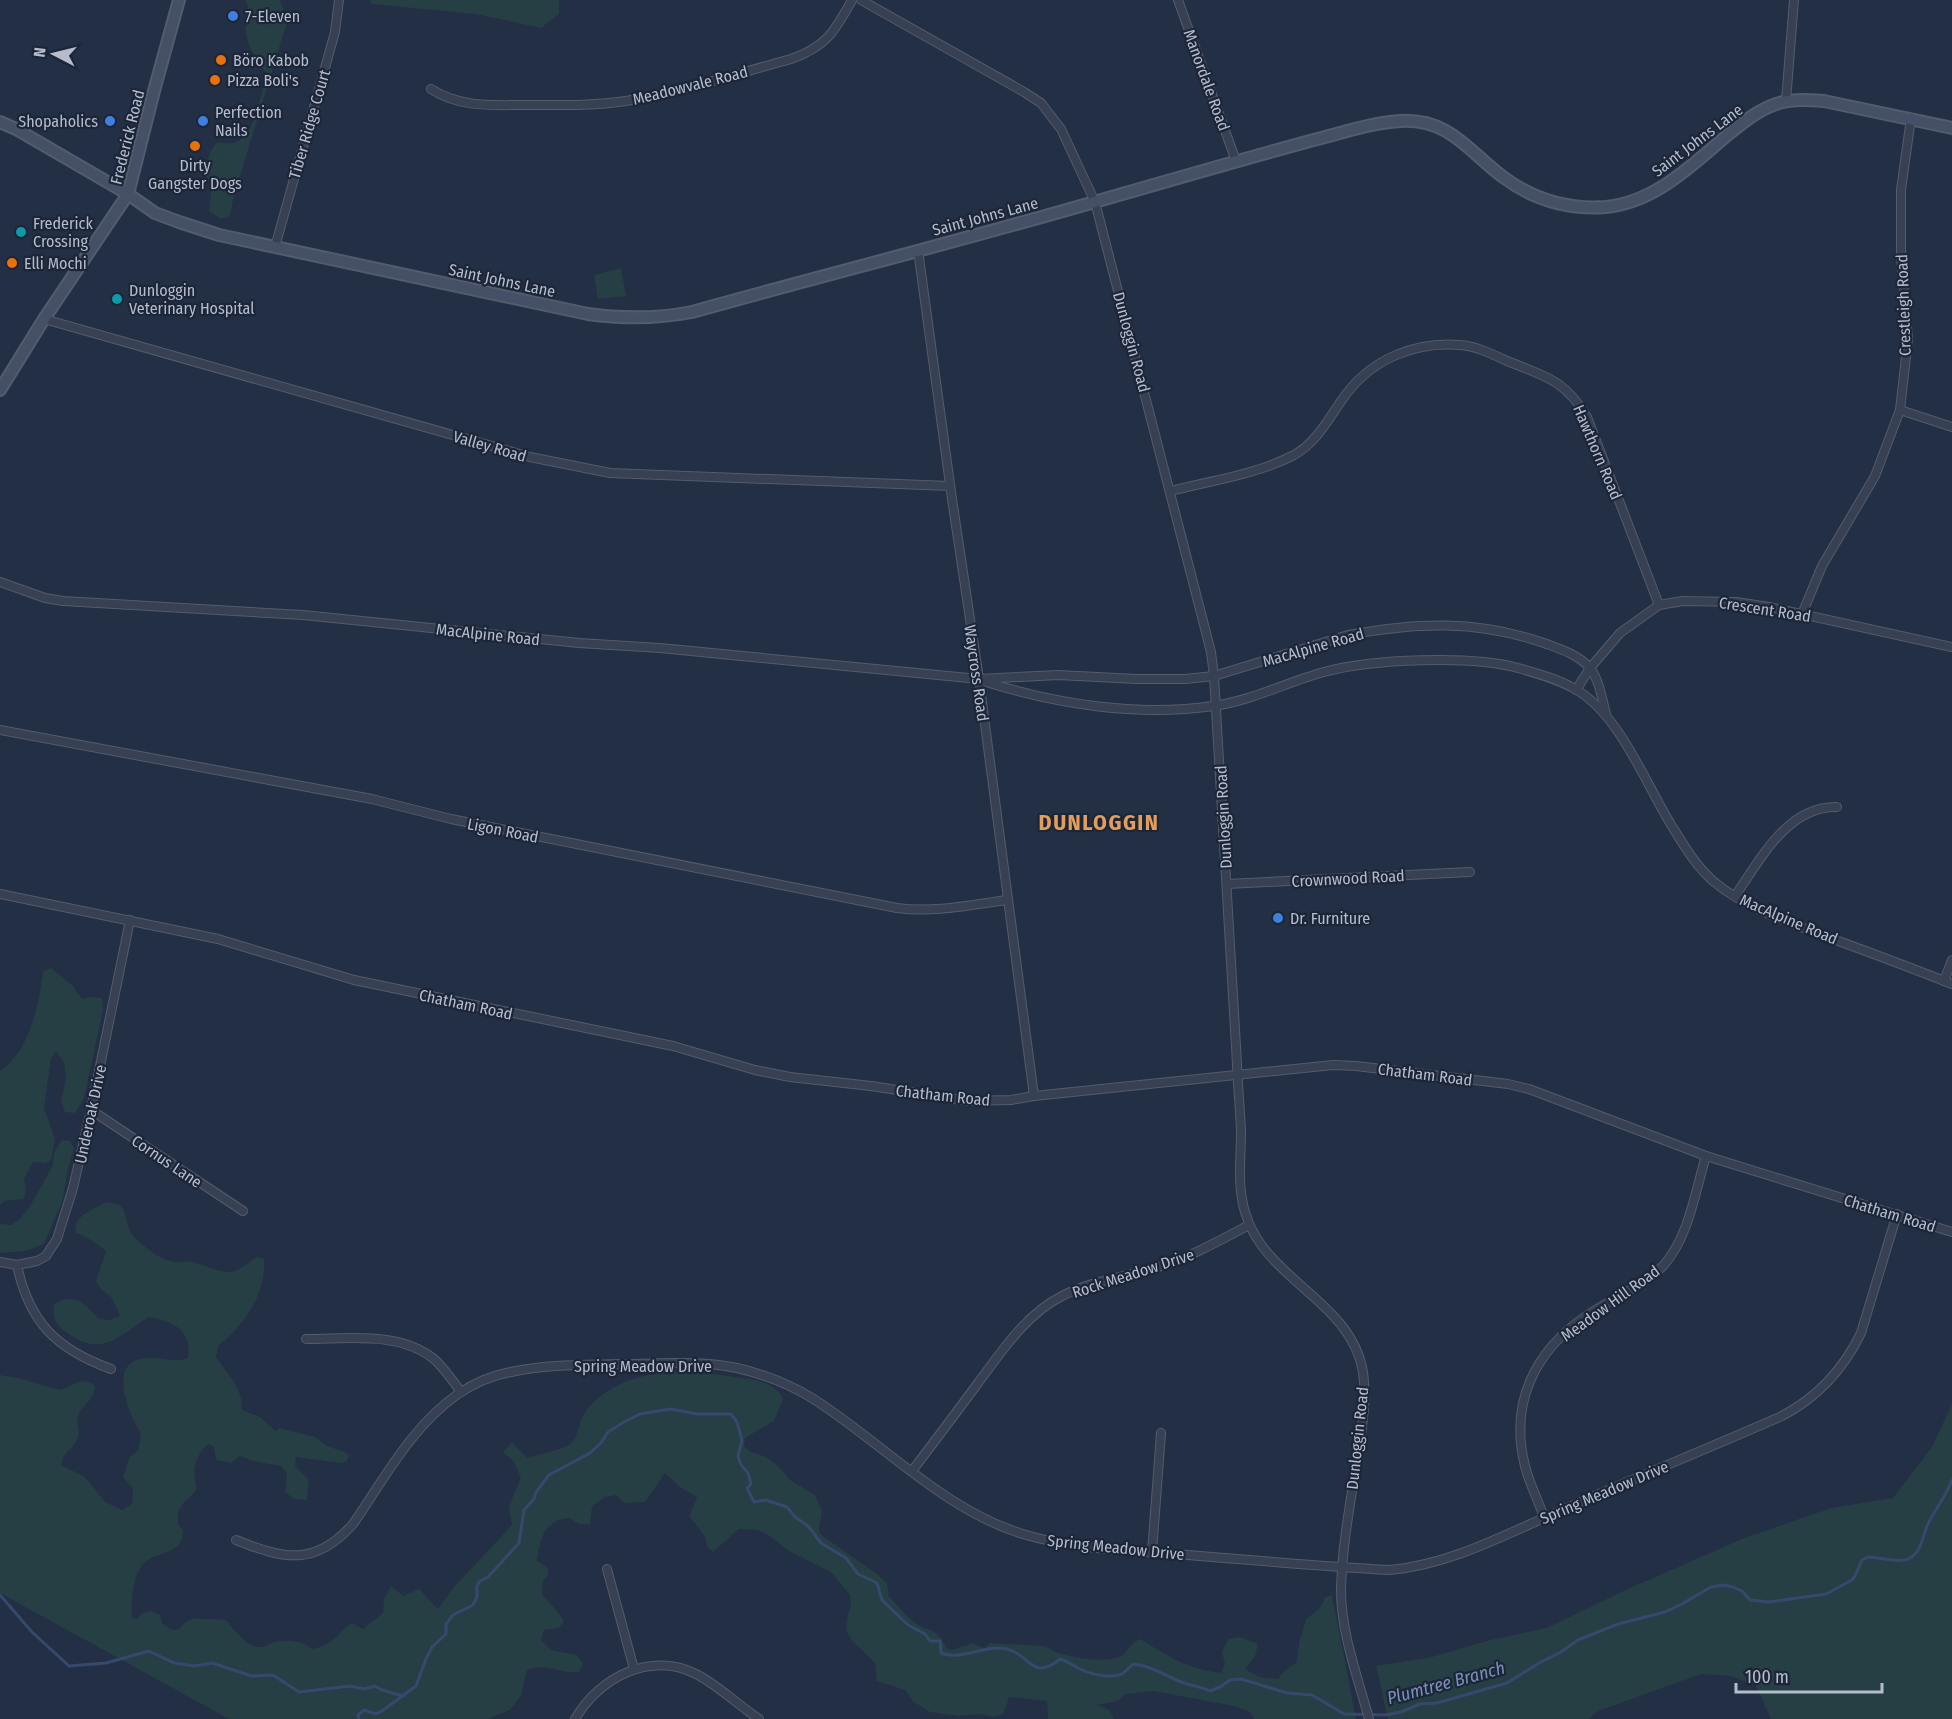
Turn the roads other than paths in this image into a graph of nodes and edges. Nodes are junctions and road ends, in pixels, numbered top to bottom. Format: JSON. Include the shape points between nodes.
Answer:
{"nodes":[{"id":1,"x":179,"y":0,"type":"edge"},
{"id":2,"x":339,"y":0,"type":"edge"},
{"id":3,"x":852,"y":0,"type":"edge"},
{"id":4,"x":861,"y":0,"type":"edge"},
{"id":5,"x":1178,"y":0,"type":"edge"},
{"id":6,"x":1794,"y":0,"type":"edge"},
{"id":7,"x":431,"y":89,"type":"dead end"},
{"id":8,"x":1786,"y":101,"type":"junction"},
{"id":9,"x":1911,"y":118,"type":"junction"},
{"id":10,"x":0,"y":122,"type":"edge"},
{"id":11,"x":1952,"y":128,"type":"edge"},
{"id":12,"x":1236,"y":161,"type":"junction"},
{"id":13,"x":128,"y":194,"type":"junction"},
{"id":14,"x":1095,"y":202,"type":"junction"},
{"id":15,"x":274,"y":247,"type":"junction"},
{"id":16,"x":918,"y":250,"type":"junction"},
{"id":17,"x":44,"y":319,"type":"junction"},
{"id":18,"x":0,"y":390,"type":"edge"},
{"id":19,"x":1900,"y":410,"type":"junction"},
{"id":20,"x":1952,"y":428,"type":"edge"},
{"id":21,"x":950,"y":486,"type":"junction"},
{"id":22,"x":1171,"y":491,"type":"junction"},
{"id":23,"x":0,"y":582,"type":"edge"},
{"id":24,"x":1659,"y":605,"type":"junction"},
{"id":25,"x":1802,"y":614,"type":"junction"},
{"id":26,"x":1952,"y":647,"type":"edge"},
{"id":27,"x":1590,"y":668,"type":"junction"},
{"id":28,"x":1214,"y":676,"type":"junction"},
{"id":29,"x":979,"y":680,"type":"junction"},
{"id":30,"x":1576,"y":690,"type":"junction"},
{"id":31,"x":1216,"y":706,"type":"junction"},
{"id":32,"x":1605,"y":714,"type":"junction"},
{"id":33,"x":0,"y":730,"type":"edge"},
{"id":34,"x":1837,"y":807,"type":"dead end"},
{"id":35,"x":1470,"y":873,"type":"dead end"},
{"id":36,"x":1227,"y":884,"type":"junction"},
{"id":37,"x":0,"y":894,"type":"edge"},
{"id":38,"x":1735,"y":896,"type":"junction"},
{"id":39,"x":1008,"y":900,"type":"junction"},
{"id":40,"x":130,"y":920,"type":"junction"},
{"id":41,"x":1952,"y":960,"type":"edge"},
{"id":42,"x":1948,"y":983,"type":"edge"},
{"id":43,"x":1238,"y":1075,"type":"junction"},
{"id":44,"x":1034,"y":1096,"type":"junction"},
{"id":45,"x":92,"y":1110,"type":"junction"},
{"id":46,"x":1706,"y":1156,"type":"junction"},
{"id":47,"x":243,"y":1211,"type":"dead end"},
{"id":48,"x":1897,"y":1214,"type":"junction"},
{"id":49,"x":1249,"y":1225,"type":"junction"},
{"id":50,"x":1952,"y":1232,"type":"edge"},
{"id":51,"x":0,"y":1262,"type":"edge"},
{"id":52,"x":17,"y":1264,"type":"junction"},
{"id":53,"x":306,"y":1339,"type":"dead end"},
{"id":54,"x":111,"y":1369,"type":"dead end"},
{"id":55,"x":461,"y":1392,"type":"junction"},
{"id":56,"x":1161,"y":1433,"type":"dead end"},
{"id":57,"x":912,"y":1471,"type":"junction"},
{"id":58,"x":1544,"y":1517,"type":"junction"},
{"id":59,"x":236,"y":1540,"type":"dead end"},
{"id":60,"x":1152,"y":1552,"type":"junction"},
{"id":61,"x":1343,"y":1567,"type":"junction"},
{"id":62,"x":607,"y":1569,"type":"dead end"},
{"id":63,"x":634,"y":1669,"type":"junction"},
{"id":64,"x":575,"y":1719,"type":"edge"},
{"id":65,"x":759,"y":1719,"type":"edge"},
{"id":66,"x":1368,"y":1719,"type":"edge"}],
"edges":[{"from":1,"to":13,"type":"street","name":"Frederick Road"},
{"from":2,"to":15,"type":"street","name":"Tiber Ridge Court","via":[[331,48]]},
{"from":3,"to":7,"type":"street","name":"Meadowvale Road","via":[[831,35],[811,52],[648,97],[606,103],[501,105],[455,101]]},
{"from":4,"to":14,"type":"street","name":"Dunloggin Road","via":[[1041,104],[1061,129]]},
{"from":5,"to":12,"type":"street","name":"Manordale Road"},
{"from":6,"to":8,"type":"street"},
{"from":8,"to":9,"type":"street","name":"Saint Johns Lane","via":[[1824,101]]},
{"from":8,"to":12,"type":"street","name":"Saint Johns Lane","via":[[1750,117],[1666,185],[1626,204],[1606,207],[1580,208],[1538,199],[1501,176],[1456,136],[1438,126],[1413,121],[1363,127]]},
{"from":9,"to":11,"type":"street","name":"Saint Johns Lane"},
{"from":9,"to":19,"type":"street","name":"Crestleigh Road","via":[[1901,190],[1901,255],[1908,339]]},
{"from":10,"to":13,"type":"street","name":"Saint Johns Lane"},
{"from":12,"to":14,"type":"street","name":"Saint Johns Lane"},
{"from":13,"to":15,"type":"street","name":"Saint Johns Lane","via":[[155,213],[179,222]]},
{"from":13,"to":17,"type":"street","name":"Frederick Road"},
{"from":14,"to":16,"type":"street","name":"Saint Johns Lane"},
{"from":14,"to":22,"type":"street","name":"Dunloggin Road"},
{"from":15,"to":16,"type":"street","name":"Saint Johns Lane","via":[[588,314],[642,319],[692,312]]},
{"from":16,"to":21,"type":"street","name":"Waycross Road"},
{"from":17,"to":18,"type":"street","name":"Frederick Road"},
{"from":17,"to":21,"type":"street","name":"Valley Road","via":[[572,467],[610,473]]},
{"from":19,"to":20,"type":"street"},
{"from":19,"to":25,"type":"street","name":"Crestleigh Road","via":[[1875,476],[1822,566]]},
{"from":21,"to":29,"type":"street","name":"Waycross Road"},
{"from":22,"to":24,"type":"street","name":"Hawthorn Road","via":[[1294,455],[1324,428],[1348,392],[1375,365],[1394,355],[1440,344],[1479,349],[1548,378],[1576,399],[1587,417]]},
{"from":22,"to":28,"type":"street","name":"Dunloggin Road"},
{"from":23,"to":29,"type":"street","name":"MacAlpine Road","via":[[63,601],[303,615]]},
{"from":24,"to":25,"type":"street","name":"Crescent Road","via":[[1707,600]]},
{"from":24,"to":27,"type":"street","name":"Crescent Road","via":[[1620,633]]},
{"from":25,"to":26,"type":"street","name":"Crescent Road"},
{"from":27,"to":28,"type":"street","name":"MacAlpine Road","via":[[1574,655],[1523,636],[1466,625],[1436,625],[1341,636]]},
{"from":27,"to":30,"type":"street","name":"Crescent Road"},
{"from":27,"to":32,"type":"street","name":"MacAlpine Road"},
{"from":28,"to":29,"type":"street","name":"MacAlpine Road","via":[[1137,679],[1058,675]]},
{"from":28,"to":31,"type":"street","name":"Dunloggin Road"},
{"from":29,"to":31,"type":"street","name":"MacAlpine Road","via":[[1015,691],[1101,706]]},
{"from":29,"to":39,"type":"street","name":"Waycross Road"},
{"from":30,"to":31,"type":"street","name":"MacAlpine Road","via":[[1538,674],[1492,663],[1378,663],[1324,672]]},
{"from":30,"to":32,"type":"street","name":"MacAlpine Road"},
{"from":31,"to":36,"type":"street","name":"Dunloggin Road"},
{"from":32,"to":38,"type":"street","name":"MacAlpine Road","via":[[1695,862]]},
{"from":33,"to":39,"type":"street","name":"Ligon Road","via":[[372,799],[451,819],[887,907],[940,910]]},
{"from":34,"to":38,"type":"street","via":[[1800,816],[1770,845]]},
{"from":35,"to":36,"type":"street","name":"Crownwood Road"},
{"from":36,"to":43,"type":"street","name":"Dunloggin Road"},
{"from":37,"to":40,"type":"street","name":"Chatham Road"},
{"from":38,"to":42,"type":"street","name":"MacAlpine Road","via":[[1789,922]]},
{"from":39,"to":44,"type":"street","name":"Waycross Road"},
{"from":40,"to":44,"type":"street","name":"Chatham Road","via":[[218,939],[354,980],[673,1047],[790,1077],[969,1101]]},
{"from":40,"to":45,"type":"street","name":"Underoak Drive"},
{"from":41,"to":42,"type":"street"},
{"from":43,"to":44,"type":"street","name":"Chatham Road"},
{"from":43,"to":46,"type":"street","name":"Chatham Road","via":[[1333,1065],[1508,1084],[1556,1098]]},
{"from":43,"to":49,"type":"street","name":"Dunloggin Road","via":[[1240,1187]]},
{"from":45,"to":47,"type":"street","name":"Cornus Lane"},
{"from":45,"to":52,"type":"street","name":"Underoak Drive","via":[[57,1239],[46,1256]]},
{"from":46,"to":48,"type":"street","name":"Chatham Road"},
{"from":46,"to":58,"type":"street","name":"Meadow Hill Road","via":[[1687,1222],[1662,1266],[1570,1329],[1552,1345],[1529,1382],[1521,1444],[1525,1467]]},
{"from":48,"to":50,"type":"street","name":"Chatham Road"},
{"from":48,"to":58,"type":"street","name":"Spring Meadow Drive","via":[[1861,1334],[1840,1368],[1815,1396],[1782,1416]]},
{"from":49,"to":57,"type":"street","name":"Rock Meadow Drive","via":[[1203,1250],[1158,1267],[1076,1289],[1046,1306],[1013,1337]]},
{"from":49,"to":61,"type":"street","name":"Dunloggin Road","via":[[1265,1251],[1334,1315],[1355,1346],[1362,1370],[1363,1420]]},
{"from":51,"to":52,"type":"street","name":"Underoak Drive"},
{"from":52,"to":54,"type":"street","via":[[29,1306],[47,1330],[77,1354]]},
{"from":53,"to":55,"type":"street","via":[[405,1343],[436,1361]]},
{"from":55,"to":57,"type":"street","name":"Spring Meadow Drive","via":[[511,1372],[558,1366],[691,1363],[738,1368],[788,1385],[813,1399]]},
{"from":55,"to":59,"type":"street","name":"Spring Meadow Drive","via":[[421,1427],[341,1538],[310,1554],[295,1556],[278,1555]]},
{"from":56,"to":60,"type":"street"},
{"from":57,"to":60,"type":"street","name":"Spring Meadow Drive","via":[[967,1508],[1026,1535],[1082,1546]]},
{"from":58,"to":61,"type":"street","name":"Spring Meadow Drive","via":[[1462,1554],[1413,1568]]},
{"from":60,"to":61,"type":"street","name":"Spring Meadow Drive"},
{"from":61,"to":66,"type":"street","name":"Dunloggin Road","via":[[1343,1617]]},
{"from":62,"to":63,"type":"street"},
{"from":63,"to":64,"type":"street","via":[[598,1689]]},
{"from":63,"to":65,"type":"street","via":[[662,1666],[696,1674]]}]}
